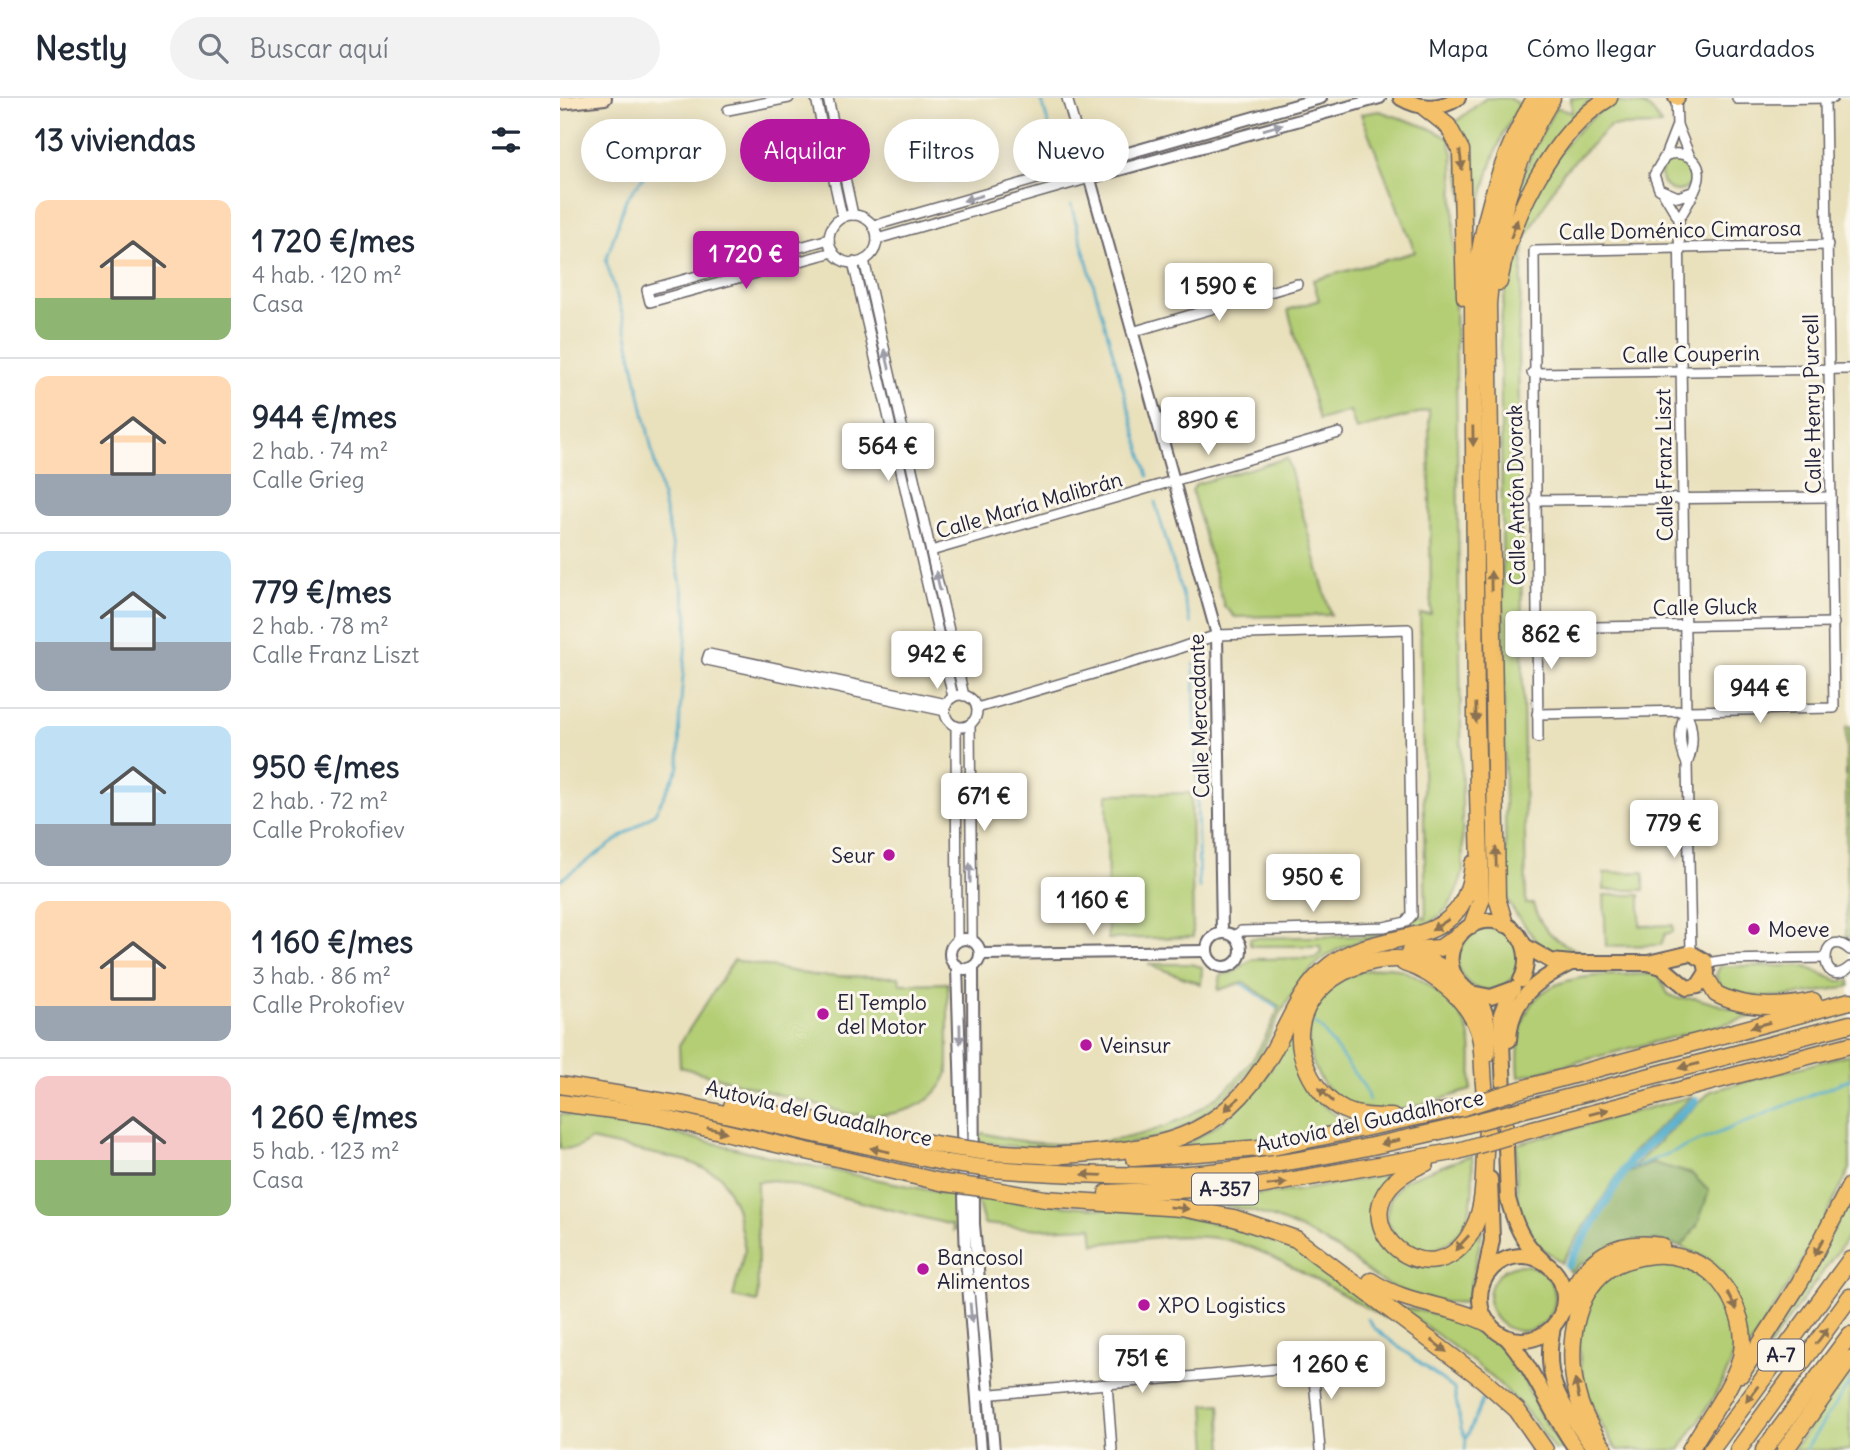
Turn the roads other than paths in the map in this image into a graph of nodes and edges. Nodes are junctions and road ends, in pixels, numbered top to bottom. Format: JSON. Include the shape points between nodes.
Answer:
{"nodes":[{"id":1,"x":606,"y":98,"type":"edge"},
{"id":2,"x":789,"y":98,"type":"edge"},
{"id":3,"x":816,"y":98,"type":"edge"},
{"id":4,"x":828,"y":98,"type":"edge"},
{"id":5,"x":1067,"y":98,"type":"edge"},
{"id":6,"x":1321,"y":98,"type":"edge"},
{"id":7,"x":1380,"y":98,"type":"edge"},
{"id":8,"x":1401,"y":98,"type":"edge"},
{"id":9,"x":1458,"y":98,"type":"edge"},
{"id":10,"x":1609,"y":98,"type":"edge"},
{"id":11,"x":1676,"y":98,"type":"edge"},
{"id":12,"x":1825,"y":98,"type":"edge"},
{"id":13,"x":1833,"y":98,"type":"edge"},
{"id":14,"x":1737,"y":99,"type":"edge"},
{"id":15,"x":1541,"y":102,"type":"edge"},
{"id":16,"x":560,"y":103,"type":"edge"},
{"id":17,"x":1424,"y":107,"type":"junction"},
{"id":18,"x":728,"y":110,"type":"dead end"},
{"id":19,"x":1073,"y":119,"type":"edge"},
{"id":20,"x":1677,"y":125,"type":"junction"},
{"id":21,"x":1129,"y":153,"type":"edge"},
{"id":22,"x":1665,"y":156,"type":"junction"},
{"id":23,"x":1690,"y":157,"type":"junction"},
{"id":24,"x":1129,"y":167,"type":"edge"},
{"id":25,"x":1027,"y":182,"type":"edge"},
{"id":26,"x":1076,"y":182,"type":"edge"},
{"id":27,"x":1091,"y":182,"type":"edge"},
{"id":28,"x":1692,"y":192,"type":"junction"},
{"id":29,"x":1664,"y":194,"type":"junction"},
{"id":30,"x":853,"y":215,"type":"junction"},
{"id":31,"x":842,"y":217,"type":"junction"},
{"id":32,"x":1679,"y":219,"type":"junction"},
{"id":33,"x":873,"y":226,"type":"junction"},
{"id":34,"x":829,"y":239,"type":"junction"},
{"id":35,"x":877,"y":239,"type":"junction"},
{"id":36,"x":1828,"y":245,"type":"junction"},
{"id":37,"x":1678,"y":247,"type":"junction"},
{"id":38,"x":1534,"y":251,"type":"joint"},
{"id":39,"x":833,"y":252,"type":"junction"},
{"id":40,"x":864,"y":260,"type":"junction"},
{"id":41,"x":853,"y":262,"type":"junction"},
{"id":42,"x":1297,"y":284,"type":"dead end"},
{"id":43,"x":1132,"y":332,"type":"junction"},
{"id":44,"x":1487,"y":342,"type":"junction"},
{"id":45,"x":1472,"y":368,"type":"junction"},
{"id":46,"x":1828,"y":369,"type":"junction"},
{"id":47,"x":1850,"y":369,"type":"edge"},
{"id":48,"x":1680,"y":371,"type":"junction"},
{"id":49,"x":1532,"y":373,"type":"junction"},
{"id":50,"x":1339,"y":433,"type":"dead end"},
{"id":51,"x":1175,"y":482,"type":"junction"},
{"id":52,"x":1831,"y":497,"type":"junction"},
{"id":53,"x":1682,"y":499,"type":"junction"},
{"id":54,"x":1534,"y":500,"type":"junction"},
{"id":55,"x":930,"y":551,"type":"junction"},
{"id":56,"x":1834,"y":623,"type":"junction"},
{"id":57,"x":1684,"y":625,"type":"junction"},
{"id":58,"x":1535,"y":628,"type":"junction"},
{"id":59,"x":1217,"y":635,"type":"junction"},
{"id":60,"x":964,"y":695,"type":"junction"},
{"id":61,"x":948,"y":704,"type":"junction"},
{"id":62,"x":976,"y":708,"type":"junction"},
{"id":63,"x":1686,"y":712,"type":"junction"},
{"id":64,"x":1537,"y":714,"type":"junction"},
{"id":65,"x":970,"y":724,"type":"junction"},
{"id":66,"x":956,"y":726,"type":"junction"},
{"id":67,"x":1538,"y":738,"type":"dead end"},
{"id":68,"x":1478,"y":796,"type":"junction"},
{"id":69,"x":1505,"y":924,"type":"junction"},
{"id":70,"x":1465,"y":930,"type":"junction"},
{"id":71,"x":1228,"y":935,"type":"junction"},
{"id":72,"x":957,"y":942,"type":"junction"},
{"id":73,"x":972,"y":942,"type":"junction"},
{"id":74,"x":1525,"y":946,"type":"junction"},
{"id":75,"x":1850,"y":950,"type":"edge"},
{"id":76,"x":1207,"y":951,"type":"junction"},
{"id":77,"x":980,"y":954,"type":"junction"},
{"id":78,"x":1685,"y":955,"type":"junction"},
{"id":79,"x":1825,"y":958,"type":"junction"},
{"id":80,"x":1381,"y":959,"type":"junction"},
{"id":81,"x":1572,"y":963,"type":"junction"},
{"id":82,"x":1648,"y":963,"type":"junction"},
{"id":83,"x":1331,"y":964,"type":"junction"},
{"id":84,"x":957,"y":966,"type":"junction"},
{"id":85,"x":973,"y":967,"type":"junction"},
{"id":86,"x":1850,"y":967,"type":"edge"},
{"id":87,"x":1706,"y":972,"type":"junction"},
{"id":88,"x":1455,"y":977,"type":"junction"},
{"id":89,"x":1674,"y":977,"type":"junction"},
{"id":90,"x":1515,"y":986,"type":"junction"},
{"id":91,"x":1471,"y":993,"type":"junction"},
{"id":92,"x":1850,"y":993,"type":"edge"},
{"id":93,"x":1850,"y":1002,"type":"edge"},
{"id":94,"x":1850,"y":1024,"type":"edge"},
{"id":95,"x":1850,"y":1045,"type":"edge"},
{"id":96,"x":564,"y":1085,"type":"edge"},
{"id":97,"x":1491,"y":1101,"type":"junction"},
{"id":98,"x":560,"y":1103,"type":"edge"},
{"id":99,"x":1459,"y":1105,"type":"junction"},
{"id":100,"x":1505,"y":1127,"type":"junction"},
{"id":101,"x":1488,"y":1131,"type":"junction"},
{"id":102,"x":1458,"y":1151,"type":"junction"},
{"id":103,"x":946,"y":1155,"type":"junction"},
{"id":104,"x":1049,"y":1156,"type":"junction"},
{"id":105,"x":968,"y":1172,"type":"junction"},
{"id":106,"x":1850,"y":1186,"type":"edge"},
{"id":107,"x":989,"y":1189,"type":"junction"},
{"id":108,"x":1296,"y":1239,"type":"junction"},
{"id":109,"x":1542,"y":1260,"type":"junction"},
{"id":110,"x":1850,"y":1260,"type":"edge"},
{"id":111,"x":1710,"y":1269,"type":"junction"},
{"id":112,"x":1484,"y":1279,"type":"junction"},
{"id":113,"x":1850,"y":1297,"type":"edge"},
{"id":114,"x":1563,"y":1310,"type":"junction"},
{"id":115,"x":1489,"y":1324,"type":"junction"},
{"id":116,"x":1553,"y":1326,"type":"junction"},
{"id":117,"x":1850,"y":1335,"type":"edge"},
{"id":118,"x":1505,"y":1336,"type":"junction"},
{"id":119,"x":1850,"y":1359,"type":"edge"},
{"id":120,"x":1107,"y":1384,"type":"junction"},
{"id":121,"x":990,"y":1394,"type":"junction"},
{"id":122,"x":977,"y":1396,"type":"junction"},
{"id":123,"x":981,"y":1450,"type":"edge"},
{"id":124,"x":994,"y":1450,"type":"edge"},
{"id":125,"x":1112,"y":1450,"type":"edge"},
{"id":126,"x":1320,"y":1450,"type":"edge"},
{"id":127,"x":1545,"y":1450,"type":"edge"},
{"id":128,"x":1577,"y":1450,"type":"edge"},
{"id":129,"x":1595,"y":1450,"type":"edge"},
{"id":130,"x":1605,"y":1450,"type":"edge"},
{"id":131,"x":1690,"y":1450,"type":"edge"},
{"id":132,"x":1711,"y":1450,"type":"edge"},
{"id":133,"x":1738,"y":1450,"type":"edge"},
{"id":134,"x":1764,"y":1450,"type":"edge"},
{"id":135,"x":1785,"y":1450,"type":"edge"}],
"edges":[{"from":1,"to":16,"type":"main road"},
{"from":2,"to":18,"type":"street"},
{"from":3,"to":31,"type":"street"},
{"from":4,"to":30,"type":"street"},
{"from":5,"to":19,"type":"street","name":"Calle Mercadante"},
{"from":6,"to":21,"type":"street"},
{"from":24,"to":7,"type":"street","one_way":true},
{"from":8,"to":17,"type":"main road"},
{"from":9,"to":17,"type":"main road","via":[[1438,107]]},
{"from":44,"to":10,"type":"highway","one_way":true,"via":[[1507,249],[1526,199],[1570,133]]},
{"from":11,"to":20,"type":"street","name":"Calle Franz Liszt"},
{"from":12,"to":13,"type":"street"},
{"from":12,"to":14,"type":"street"},
{"from":12,"to":36,"type":"street","name":"Calle Henry Purcell"},
{"from":15,"to":44,"type":"highway","via":[[1502,213],[1490,276]]},
{"from":15,"to":45,"type":"highway","via":[[1496,181],[1480,243]]},
{"from":17,"to":45,"type":"highway","one_way":true,"via":[[1448,126],[1461,150],[1465,348]]},
{"from":20,"to":22,"type":"street","name":"Calle Franz Liszt"},
{"from":20,"to":23,"type":"street","name":"Calle Franz Liszt"},
{"from":22,"to":23,"type":"street","via":[[1678,153]]},
{"from":22,"to":29,"type":"street","name":"Calle Franz Liszt","via":[[1654,175]]},
{"from":23,"to":28,"type":"street","name":"Calle Franz Liszt","via":[[1699,172]]},
{"from":25,"to":33,"type":"street","one_way":true},
{"from":26,"to":35,"type":"street"},
{"from":27,"to":43,"type":"street","name":"Calle Mercadante"},
{"from":28,"to":29,"type":"street","via":[[1678,198]]},
{"from":28,"to":32,"type":"street","name":"Calle Franz Liszt"},
{"from":29,"to":32,"type":"street","name":"Calle Franz Liszt"},
{"from":30,"to":31,"type":"street"},
{"from":30,"to":33,"type":"street"},
{"from":31,"to":34,"type":"street"},
{"from":32,"to":37,"type":"street","name":"Calle Franz Liszt"},
{"from":33,"to":35,"type":"street"},
{"from":34,"to":39,"type":"street"},
{"from":34,"to":39,"type":"street","via":[[647,290],[650,302]]},
{"from":35,"to":40,"type":"street","via":[[874,251]]},
{"from":36,"to":37,"type":"street","name":"Calle Doménico Cimarosa"},
{"from":36,"to":46,"type":"street","name":"Calle Henry Purcell"},
{"from":37,"to":38,"type":"street","name":"Calle Doménico Cimarosa"},
{"from":37,"to":48,"type":"street","name":"Calle Franz Liszt"},
{"from":38,"to":49,"type":"street","name":"Calle Antón Dvorak"},
{"from":39,"to":41,"type":"street"},
{"from":40,"to":41,"type":"street"},
{"from":55,"to":40,"type":"street","one_way":true},
{"from":41,"to":61,"type":"street"},
{"from":42,"to":43,"type":"street"},
{"from":43,"to":51,"type":"street","name":"Calle Mercadante"},
{"from":69,"to":44,"type":"highway","one_way":true,"via":[[1497,898]]},
{"from":45,"to":68,"type":"highway","one_way":true},
{"from":46,"to":47,"type":"street","name":"Calle Couperin"},
{"from":46,"to":48,"type":"street","name":"Calle Couperin"},
{"from":46,"to":52,"type":"street","name":"Calle Henry Purcell"},
{"from":48,"to":49,"type":"street","name":"Calle Couperin"},
{"from":48,"to":53,"type":"street","name":"Calle Franz Liszt"},
{"from":49,"to":54,"type":"street","name":"Calle Antón Dvorak"},
{"from":50,"to":51,"type":"street","name":"Calle María Malibrán"},
{"from":51,"to":55,"type":"street","name":"Calle María Malibrán"},
{"from":51,"to":59,"type":"street","name":"Calle Mercadante"},
{"from":52,"to":53,"type":"street"},
{"from":52,"to":56,"type":"street","name":"Calle Henry Purcell"},
{"from":53,"to":54,"type":"street"},
{"from":53,"to":57,"type":"street","name":"Calle Franz Liszt"},
{"from":54,"to":58,"type":"street","name":"Calle Antón Dvorak"},
{"from":60,"to":55,"type":"street","one_way":true},
{"from":56,"to":57,"type":"street","name":"Calle Gluck"},
{"from":56,"to":63,"type":"street","name":"Calle Henry Purcell","via":[[1834,708]]},
{"from":57,"to":58,"type":"street","name":"Calle Gluck"},
{"from":57,"to":63,"type":"street","name":"Calle Franz Liszt"},
{"from":58,"to":64,"type":"street","name":"Calle Antón Dvorak"},
{"from":59,"to":62,"type":"street"},
{"from":59,"to":71,"type":"street","name":"Calle Mercadante"},
{"from":59,"to":71,"type":"street","via":[[1408,629],[1412,915],[1406,922],[1384,927]]},
{"from":60,"to":61,"type":"street"},
{"from":60,"to":62,"type":"street"},
{"from":61,"to":61,"type":"street","via":[[709,654],[707,660]]},
{"from":61,"to":66,"type":"street","via":[[950,722]]},
{"from":62,"to":65,"type":"street"},
{"from":63,"to":64,"type":"street"},
{"from":63,"to":78,"type":"street","name":"Calle Franz Liszt","via":[[1692,752],[1687,764]]},
{"from":64,"to":67,"type":"street","name":"Calle Antón Dvorak"},
{"from":65,"to":66,"type":"street"},
{"from":73,"to":65,"type":"street","one_way":true},
{"from":66,"to":72,"type":"street"},
{"from":68,"to":70,"type":"highway","via":[[1482,901]]},
{"from":68,"to":83,"type":"highway","one_way":true,"via":[[1472,881],[1451,918],[1413,938],[1349,952]]},
{"from":69,"to":70,"type":"main road","via":[[1488,920]]},
{"from":69,"to":74,"type":"main road"},
{"from":70,"to":83,"type":"highway","via":[[1440,948],[1360,954]]},
{"from":70,"to":88,"type":"main road","via":[[1451,956]]},
{"from":71,"to":76,"type":"street","via":[[1213,937]]},
{"from":71,"to":76,"type":"street","via":[[1241,951],[1232,965],[1216,965]]},
{"from":72,"to":73,"type":"street"},
{"from":72,"to":84,"type":"street","via":[[950,954]]},
{"from":73,"to":77,"type":"street"},
{"from":74,"to":81,"type":"main road","via":[[1551,961]]},
{"from":74,"to":90,"type":"main road","via":[[1527,964]]},
{"from":75,"to":79,"type":"street","via":[[1835,945]]},
{"from":76,"to":77,"type":"street"},
{"from":77,"to":85,"type":"street"},
{"from":78,"to":82,"type":"main road"},
{"from":78,"to":87,"type":"main road","via":[[1701,957]]},
{"from":78,"to":89,"type":"main road","via":[[1673,966]]},
{"from":79,"to":86,"type":"street","via":[[1827,967],[1835,972]]},
{"from":79,"to":87,"type":"street","via":[[1726,960],[1713,962]]},
{"from":80,"to":88,"type":"highway","via":[[1424,959]]},
{"from":80,"to":97,"type":"highway","via":[[1422,969],[1466,1008],[1475,1022],[1482,1084]]},
{"from":99,"to":80,"type":"highway","one_way":true,"via":[[1392,1117],[1364,1117],[1325,1097],[1312,1081],[1300,1040],[1313,997],[1345,969]]},
{"from":81,"to":82,"type":"main road"},
{"from":81,"to":90,"type":"main road","via":[[1542,968]]},
{"from":81,"to":100,"type":"main road","via":[[1536,982],[1514,1011]]},
{"from":82,"to":89,"type":"main road"},
{"from":83,"to":104,"type":"highway","one_way":true,"via":[[1300,997],[1260,1073],[1217,1117],[1167,1143],[1132,1151]]},
{"from":84,"to":85,"type":"street"},
{"from":84,"to":105,"type":"street","one_way":true},
{"from":85,"to":105,"type":"street"},
{"from":87,"to":89,"type":"main road","via":[[1698,986],[1687,988]]},
{"from":87,"to":92,"type":"highway","via":[[1716,994],[1752,1006],[1794,1005]]},
{"from":88,"to":91,"type":"main road"},
{"from":90,"to":91,"type":"main road","via":[[1491,997]]},
{"from":90,"to":100,"type":"main road","via":[[1501,1014]]},
{"from":91,"to":97,"type":"main road","via":[[1486,1016]]},
{"from":93,"to":97,"type":"highway","one_way":true,"bridge":true,"via":[[1532,1086]]},
{"from":94,"to":103,"type":"highway","name":"Autovía del Guadalhorce","number":"A-357","one_way":true,"bridge":true,"via":[[1457,1127],[1315,1158],[1185,1174],[1096,1175],[990,1169]]},
{"from":102,"to":95,"type":"highway","name":"Autovía del Guadalhorce","number":"A-357","one_way":true,"bridge":true},
{"from":103,"to":96,"type":"highway","name":"Autovía del Guadalhorce","number":"A-357","one_way":true},
{"from":97,"to":99,"type":"highway","bridge":true},
{"from":97,"to":101,"type":"main road"},
{"from":98,"to":107,"type":"highway","name":"Autovía del Guadalhorce","number":"A-357","one_way":true,"bridge":true,"via":[[651,1115]]},
{"from":99,"to":104,"type":"highway","via":[[1333,1137],[1261,1149],[1160,1157]]},
{"from":100,"to":109,"type":"main road","via":[[1508,1199],[1516,1228]]},
{"from":101,"to":102,"type":"highway","one_way":true,"via":[[1482,1203],[1467,1240],[1451,1255],[1430,1262],[1411,1260],[1396,1251],[1383,1233],[1379,1216],[1382,1198],[1396,1177]]},
{"from":101,"to":112,"type":"main road","via":[[1492,1240]]},
{"from":107,"to":102,"type":"highway","name":"Autovía del Guadalhorce","number":"A-357","one_way":true,"via":[[1155,1193],[1260,1186]]},
{"from":103,"to":104,"type":"highway","bridge":true},
{"from":105,"to":121,"type":"street"},
{"from":105,"to":122,"type":"street","one_way":true,"via":[[966,1258]]},
{"from":106,"to":131,"type":"highway","one_way":true,"via":[[1800,1282]]},
{"from":107,"to":108,"type":"highway","one_way":true,"via":[[1045,1199],[1181,1208],[1234,1218]]},
{"from":108,"to":115,"type":"highway","via":[[1326,1251],[1391,1295],[1461,1310]]},
{"from":108,"to":127,"type":"highway","one_way":true,"via":[[1482,1379],[1517,1410]]},
{"from":109,"to":112,"type":"main road","via":[[1513,1257],[1492,1268]]},
{"from":109,"to":114,"type":"main road","via":[[1562,1283]]},
{"from":110,"to":132,"type":"highway","number":"A-7","one_way":true},
{"from":111,"to":114,"type":"highway","via":[[1674,1248],[1624,1246],[1587,1266],[1573,1282]]},
{"from":130,"to":111,"type":"highway","one_way":true,"via":[[1591,1430],[1577,1394],[1573,1367],[1576,1320],[1589,1289],[1618,1264],[1646,1254],[1672,1255]]},
{"from":111,"to":131,"type":"highway","one_way":true,"via":[[1737,1308],[1743,1330],[1741,1355]]},
{"from":112,"to":115,"type":"main road","via":[[1480,1303]]},
{"from":133,"to":113,"type":"highway","number":"A-7","one_way":true},
{"from":114,"to":116,"type":"main road"},
{"from":115,"to":118,"type":"main road"},
{"from":116,"to":118,"type":"main road","via":[[1533,1338]]},
{"from":116,"to":129,"type":"main road","via":[[1548,1363],[1552,1383]]},
{"from":117,"to":134,"type":"highway"},
{"from":118,"to":128,"type":"main road"},
{"from":119,"to":135,"type":"highway"},
{"from":120,"to":121,"type":"street"},
{"from":120,"to":125,"type":"street"},
{"from":120,"to":126,"type":"street","via":[[1307,1369],[1314,1378]]},
{"from":121,"to":122,"type":"street"},
{"from":121,"to":124,"type":"street"},
{"from":122,"to":123,"type":"street"}]}
